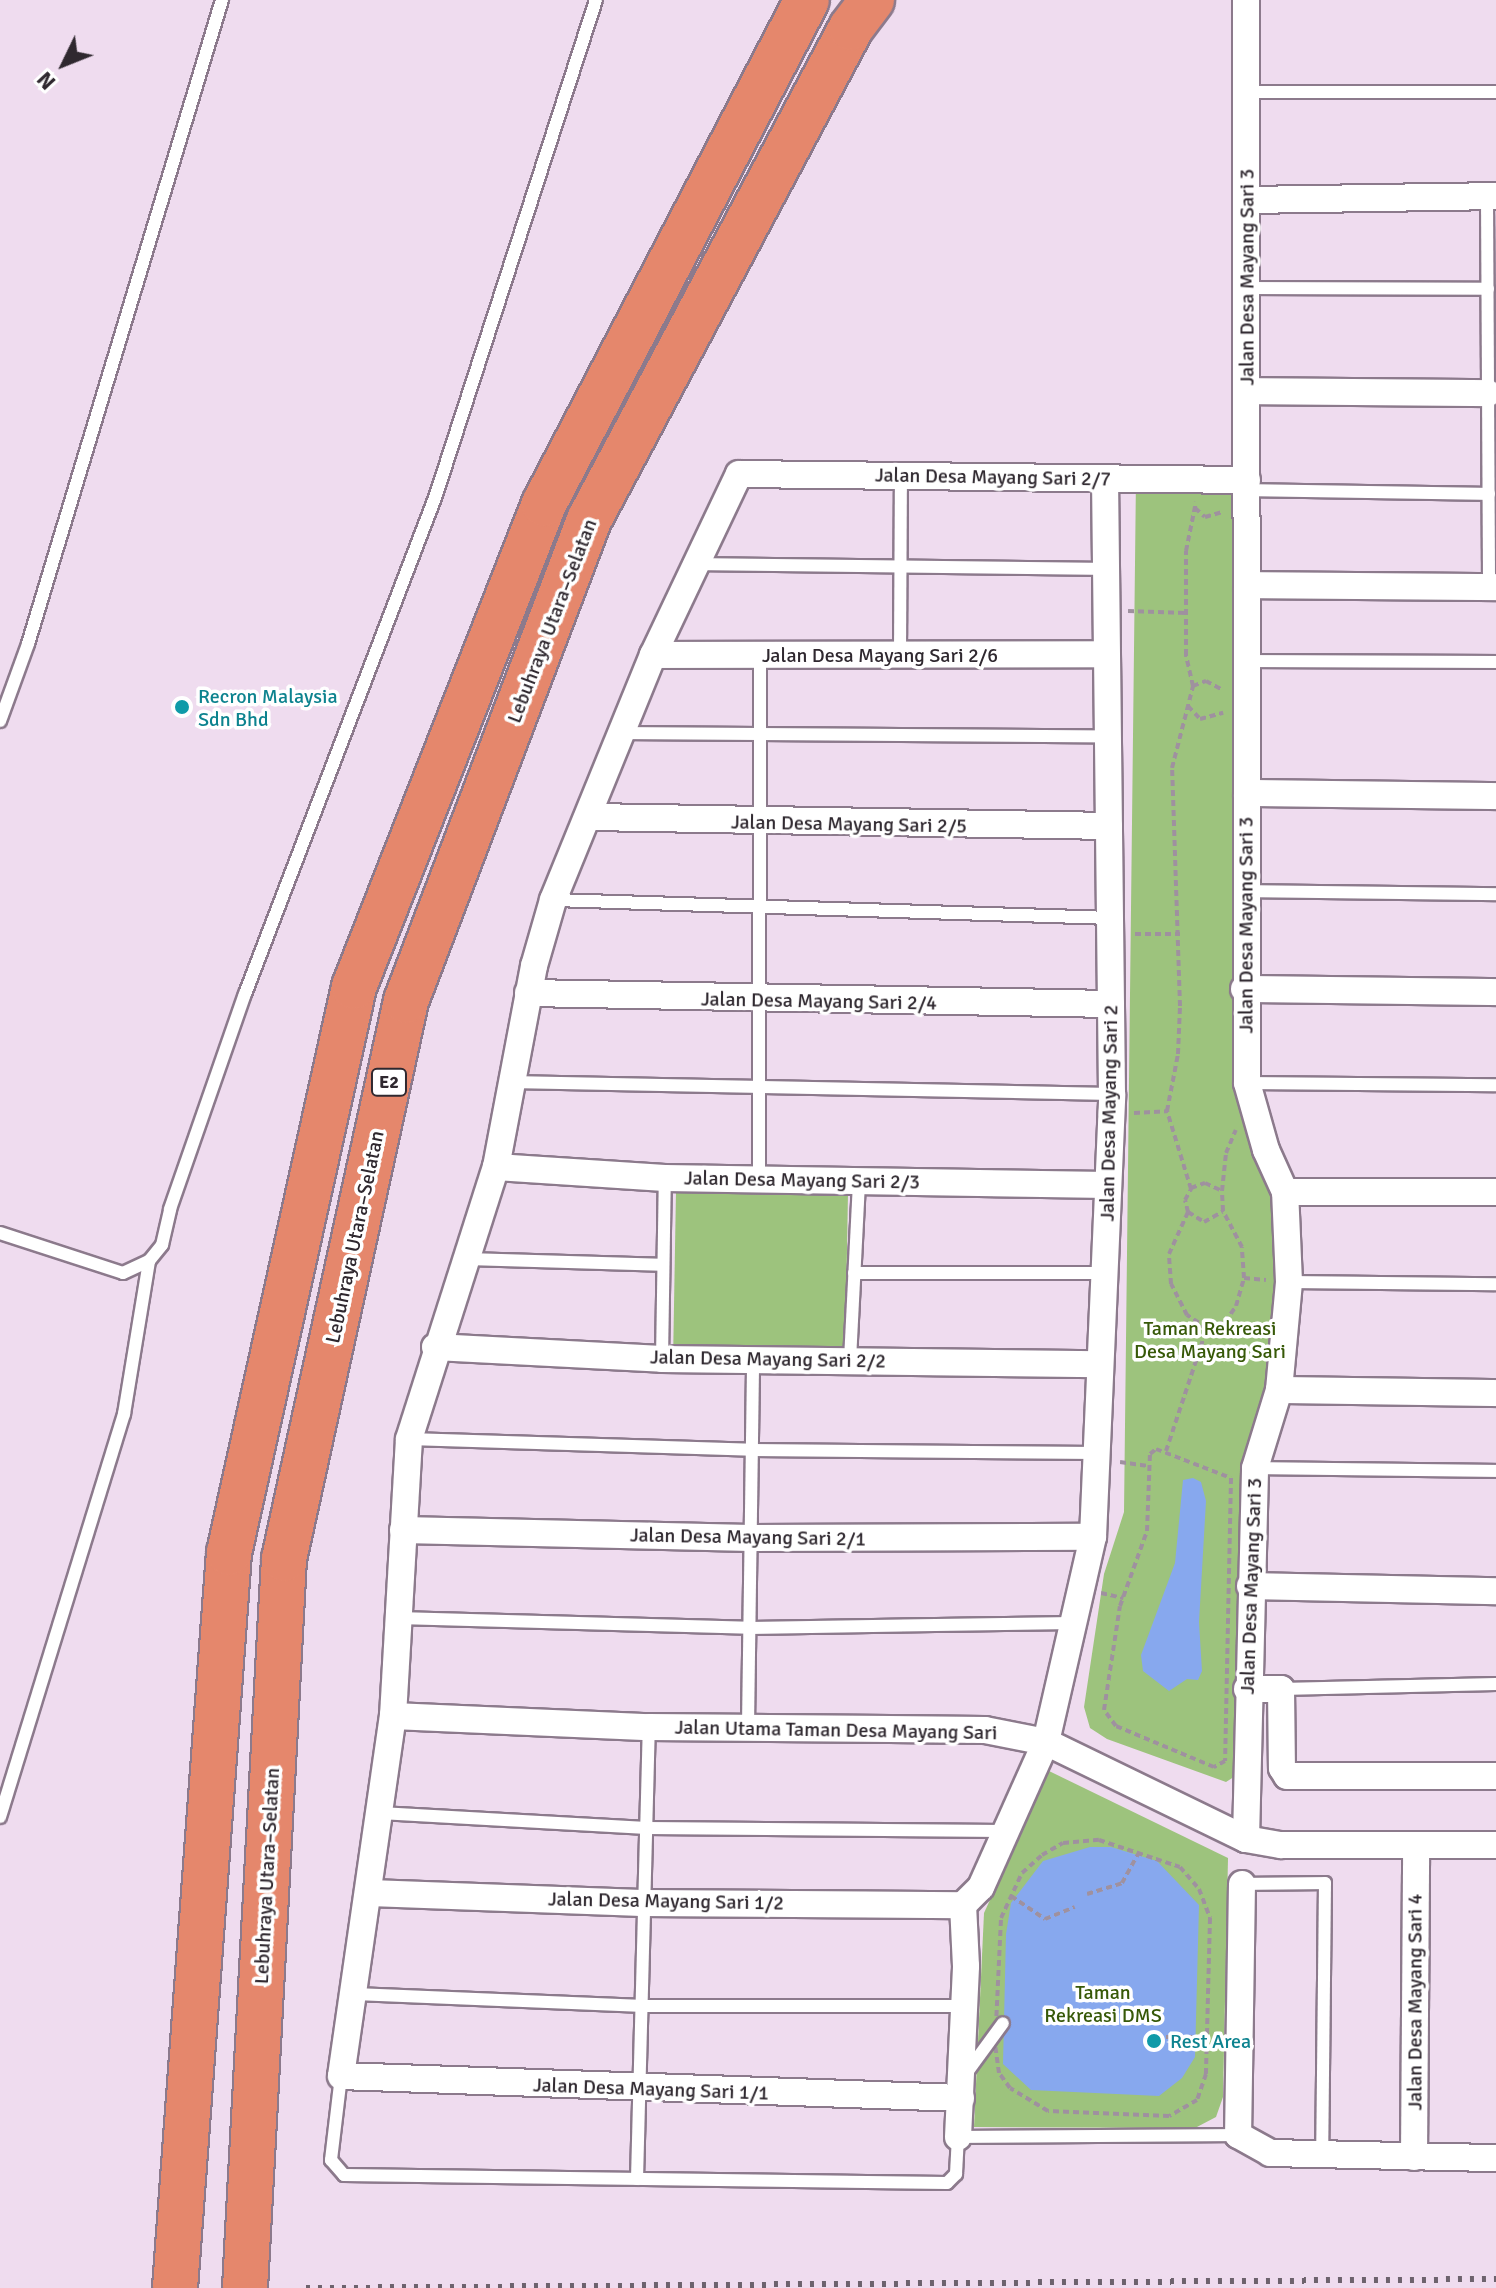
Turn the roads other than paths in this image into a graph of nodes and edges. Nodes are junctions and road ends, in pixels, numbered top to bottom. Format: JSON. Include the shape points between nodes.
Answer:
{"nodes":[{"id":1,"x":222,"y":0,"type":"edge"},
{"id":2,"x":596,"y":0,"type":"edge"},
{"id":3,"x":807,"y":0,"type":"edge"},
{"id":4,"x":872,"y":0,"type":"edge"},
{"id":5,"x":1246,"y":0,"type":"edge"},
{"id":6,"x":1247,"y":92,"type":"junction"},
{"id":7,"x":1496,"y":92,"type":"edge"},
{"id":8,"x":1492,"y":196,"type":"edge"},
{"id":9,"x":1247,"y":200,"type":"junction"},
{"id":10,"x":1247,"y":288,"type":"junction"},
{"id":11,"x":1488,"y":289,"type":"junction"},
{"id":12,"x":1247,"y":391,"type":"junction"},
{"id":13,"x":1488,"y":393,"type":"junction"},
{"id":14,"x":901,"y":476,"type":"junction"},
{"id":15,"x":1105,"y":478,"type":"junction"},
{"id":16,"x":1247,"y":485,"type":"junction"},
{"id":17,"x":1489,"y":494,"type":"junction"},
{"id":18,"x":696,"y":564,"type":"junction"},
{"id":19,"x":901,"y":566,"type":"junction"},
{"id":20,"x":1106,"y":569,"type":"junction"},
{"id":21,"x":1247,"y":585,"type":"junction"},
{"id":22,"x":1493,"y":587,"type":"edge"},
{"id":23,"x":900,"y":654,"type":"junction"},
{"id":24,"x":1106,"y":654,"type":"junction"},
{"id":25,"x":653,"y":655,"type":"junction"},
{"id":26,"x":760,"y":655,"type":"junction"},
{"id":27,"x":1247,"y":661,"type":"junction"},
{"id":28,"x":1496,"y":662,"type":"edge"},
{"id":29,"x":0,"y":721,"type":"edge"},
{"id":30,"x":623,"y":733,"type":"junction"},
{"id":31,"x":759,"y":734,"type":"junction"},
{"id":32,"x":1108,"y":736,"type":"junction"},
{"id":33,"x":1247,"y":793,"type":"junction"},
{"id":34,"x":1496,"y":796,"type":"edge"},
{"id":35,"x":590,"y":817,"type":"junction"},
{"id":36,"x":760,"y":824,"type":"junction"},
{"id":37,"x":1109,"y":826,"type":"junction"},
{"id":38,"x":1244,"y":891,"type":"junction"},
{"id":39,"x":1496,"y":894,"type":"edge"},
{"id":40,"x":553,"y":900,"type":"junction"},
{"id":41,"x":759,"y":910,"type":"junction"},
{"id":42,"x":1110,"y":926,"type":"junction"},
{"id":43,"x":1244,"y":989,"type":"junction"},
{"id":44,"x":1496,"y":992,"type":"edge"},
{"id":45,"x":528,"y":993,"type":"junction"},
{"id":46,"x":759,"y":1001,"type":"junction"},
{"id":47,"x":1111,"y":1004,"type":"junction"},
{"id":48,"x":510,"y":1082,"type":"junction"},
{"id":49,"x":1247,"y":1083,"type":"junction"},
{"id":50,"x":1496,"y":1085,"type":"edge"},
{"id":51,"x":759,"y":1087,"type":"junction"},
{"id":52,"x":1112,"y":1104,"type":"junction"},
{"id":53,"x":496,"y":1167,"type":"junction"},
{"id":54,"x":665,"y":1178,"type":"junction"},
{"id":55,"x":759,"y":1178,"type":"junction"},
{"id":56,"x":859,"y":1180,"type":"junction"},
{"id":57,"x":1108,"y":1185,"type":"junction"},
{"id":58,"x":1285,"y":1192,"type":"junction"},
{"id":59,"x":1496,"y":1192,"type":"edge"},
{"id":60,"x":0,"y":1233,"type":"edge"},
{"id":61,"x":465,"y":1259,"type":"junction"},
{"id":62,"x":149,"y":1261,"type":"junction"},
{"id":63,"x":663,"y":1265,"type":"junction"},
{"id":64,"x":854,"y":1273,"type":"junction"},
{"id":65,"x":1104,"y":1273,"type":"junction"},
{"id":66,"x":1289,"y":1282,"type":"junction"},
{"id":67,"x":1496,"y":1284,"type":"edge"},
{"id":68,"x":435,"y":1347,"type":"junction"},
{"id":69,"x":753,"y":1358,"type":"junction"},
{"id":70,"x":662,"y":1359,"type":"junction"},
{"id":71,"x":850,"y":1360,"type":"junction"},
{"id":72,"x":1100,"y":1364,"type":"junction"},
{"id":73,"x":1279,"y":1390,"type":"junction"},
{"id":74,"x":1496,"y":1393,"type":"edge"},
{"id":75,"x":409,"y":1439,"type":"junction"},
{"id":76,"x":752,"y":1450,"type":"junction"},
{"id":77,"x":1097,"y":1456,"type":"junction"},
{"id":78,"x":1255,"y":1468,"type":"junction"},
{"id":79,"x":1496,"y":1471,"type":"edge"},
{"id":80,"x":403,"y":1530,"type":"junction"},
{"id":81,"x":1093,"y":1537,"type":"junction"},
{"id":82,"x":751,"y":1538,"type":"junction"},
{"id":83,"x":1250,"y":1586,"type":"junction"},
{"id":84,"x":1496,"y":1591,"type":"edge"},
{"id":85,"x":398,"y":1618,"type":"junction"},
{"id":86,"x":1074,"y":1623,"type":"junction"},
{"id":87,"x":749,"y":1628,"type":"junction"},
{"id":88,"x":1496,"y":1684,"type":"edge"},
{"id":89,"x":1247,"y":1689,"type":"junction"},
{"id":90,"x":1281,"y":1689,"type":"junction"},
{"id":91,"x":393,"y":1716,"type":"junction"},
{"id":92,"x":748,"y":1726,"type":"junction"},
{"id":93,"x":649,"y":1727,"type":"junction"},
{"id":94,"x":1046,"y":1742,"type":"junction"},
{"id":95,"x":1496,"y":1776,"type":"edge"},
{"id":96,"x":380,"y":1813,"type":"junction"},
{"id":97,"x":0,"y":1817,"type":"edge"},
{"id":98,"x":647,"y":1828,"type":"junction"},
{"id":99,"x":1004,"y":1831,"type":"junction"},
{"id":100,"x":1246,"y":1839,"type":"junction"},
{"id":101,"x":1496,"y":1845,"type":"edge"},
{"id":102,"x":1416,"y":1848,"type":"junction"},
{"id":103,"x":1242,"y":1884,"type":"joint"},
{"id":104,"x":370,"y":1893,"type":"junction"},
{"id":105,"x":642,"y":1903,"type":"junction"},
{"id":106,"x":963,"y":1905,"type":"junction"},
{"id":107,"x":355,"y":1994,"type":"junction"},
{"id":108,"x":644,"y":2006,"type":"junction"},
{"id":109,"x":964,"y":2006,"type":"junction"},
{"id":110,"x":999,"y":2028,"type":"road end"},
{"id":111,"x":341,"y":2076,"type":"junction"},
{"id":112,"x":643,"y":2090,"type":"junction"},
{"id":113,"x":961,"y":2090,"type":"junction"},
{"id":114,"x":1238,"y":2135,"type":"junction"},
{"id":115,"x":958,"y":2137,"type":"junction"},
{"id":116,"x":1322,"y":2155,"type":"junction"},
{"id":117,"x":1414,"y":2157,"type":"junction"},
{"id":118,"x":1496,"y":2158,"type":"edge"},
{"id":119,"x":637,"y":2179,"type":"junction"},
{"id":120,"x":176,"y":2272,"type":"edge"},
{"id":121,"x":246,"y":2274,"type":"edge"}],
"edges":[{"from":1,"to":29,"type":"lane","via":[[28,644]]},
{"from":2,"to":62,"type":"lane","via":[[436,495],[245,994],[162,1245]]},
{"from":3,"to":120,"type":"highway","via":[[544,504],[354,987],[229,1553]]},
{"from":4,"to":121,"type":"highway","name":"Lebuhraya Utara–Selatan","number":"E2","via":[[851,28],[589,520],[406,1001],[284,1559]]},
{"from":5,"to":6,"type":"street","name":"Jalan Desa Mayang Sari 3"},
{"from":6,"to":7,"type":"lane"},
{"from":6,"to":9,"type":"street","name":"Jalan Desa Mayang Sari 3"},
{"from":8,"to":9,"type":"street"},
{"from":8,"to":11,"type":"lane"},
{"from":9,"to":10,"type":"street","name":"Jalan Desa Mayang Sari 3"},
{"from":10,"to":11,"type":"lane"},
{"from":10,"to":12,"type":"street","name":"Jalan Desa Mayang Sari 3"},
{"from":11,"to":13,"type":"lane"},
{"from":12,"to":13,"type":"street"},
{"from":12,"to":16,"type":"street","name":"Jalan Desa Mayang Sari 3"},
{"from":13,"to":17,"type":"lane"},
{"from":14,"to":15,"type":"street","name":"Jalan Desa Mayang Sari 2/7"},
{"from":14,"to":18,"type":"street","name":"Jalan Desa Mayang Sari 2/7","via":[[739,474]]},
{"from":14,"to":19,"type":"lane"},
{"from":15,"to":16,"type":"street","name":"Jalan Desa Mayang Sari 2/7"},
{"from":15,"to":20,"type":"street","name":"Jalan Desa Mayang Sari 2"},
{"from":16,"to":17,"type":"lane"},
{"from":16,"to":21,"type":"street","name":"Jalan Desa Mayang Sari 3"},
{"from":17,"to":22,"type":"lane"},
{"from":18,"to":19,"type":"lane"},
{"from":18,"to":25,"type":"street"},
{"from":19,"to":20,"type":"lane"},
{"from":19,"to":23,"type":"lane"},
{"from":20,"to":24,"type":"street","name":"Jalan Desa Mayang Sari 2"},
{"from":21,"to":22,"type":"street"},
{"from":21,"to":27,"type":"street","name":"Jalan Desa Mayang Sari 3"},
{"from":23,"to":24,"type":"street","name":"Jalan Desa Mayang Sari 2/6"},
{"from":23,"to":26,"type":"street","name":"Jalan Desa Mayang Sari 2/6"},
{"from":24,"to":32,"type":"street","name":"Jalan Desa Mayang Sari 2"},
{"from":25,"to":26,"type":"street","name":"Jalan Desa Mayang Sari 2/6"},
{"from":25,"to":30,"type":"street"},
{"from":26,"to":31,"type":"lane"},
{"from":27,"to":28,"type":"lane"},
{"from":27,"to":33,"type":"street","name":"Jalan Desa Mayang Sari 3"},
{"from":30,"to":31,"type":"lane"},
{"from":30,"to":35,"type":"street"},
{"from":31,"to":32,"type":"lane"},
{"from":31,"to":36,"type":"lane"},
{"from":32,"to":37,"type":"street","name":"Jalan Desa Mayang Sari 2"},
{"from":33,"to":34,"type":"street"},
{"from":33,"to":38,"type":"street","name":"Jalan Desa Mayang Sari 3"},
{"from":35,"to":36,"type":"street","name":"Jalan Desa Mayang Sari 2/5"},
{"from":35,"to":40,"type":"street"},
{"from":36,"to":37,"type":"street","name":"Jalan Desa Mayang Sari 2/5"},
{"from":36,"to":41,"type":"lane"},
{"from":37,"to":42,"type":"street","name":"Jalan Desa Mayang Sari 2"},
{"from":38,"to":39,"type":"lane"},
{"from":38,"to":43,"type":"street","name":"Jalan Desa Mayang Sari 3"},
{"from":40,"to":41,"type":"lane"},
{"from":40,"to":45,"type":"street"},
{"from":41,"to":42,"type":"lane"},
{"from":41,"to":46,"type":"lane"},
{"from":42,"to":47,"type":"street","name":"Jalan Desa Mayang Sari 2"},
{"from":43,"to":44,"type":"street"},
{"from":43,"to":49,"type":"street","name":"Jalan Desa Mayang Sari 3"},
{"from":45,"to":46,"type":"street","name":"Jalan Desa Mayang Sari 2/4"},
{"from":45,"to":48,"type":"street"},
{"from":46,"to":47,"type":"street","name":"Jalan Desa Mayang Sari 2/4"},
{"from":46,"to":51,"type":"lane"},
{"from":47,"to":52,"type":"street","name":"Jalan Desa Mayang Sari 2"},
{"from":48,"to":51,"type":"lane"},
{"from":48,"to":53,"type":"street"},
{"from":49,"to":50,"type":"lane"},
{"from":49,"to":58,"type":"street","name":"Jalan Desa Mayang Sari 3","via":[[1266,1150]]},
{"from":51,"to":52,"type":"lane"},
{"from":51,"to":55,"type":"lane"},
{"from":52,"to":57,"type":"street","name":"Jalan Desa Mayang Sari 2"},
{"from":53,"to":54,"type":"street","name":"Jalan Desa Mayang Sari 2/3"},
{"from":53,"to":61,"type":"street"},
{"from":54,"to":55,"type":"street","name":"Jalan Desa Mayang Sari 2/3"},
{"from":54,"to":63,"type":"lane"},
{"from":55,"to":56,"type":"street","name":"Jalan Desa Mayang Sari 2/3"},
{"from":56,"to":57,"type":"street","name":"Jalan Desa Mayang Sari 2/3"},
{"from":56,"to":64,"type":"lane"},
{"from":57,"to":65,"type":"street","name":"Jalan Desa Mayang Sari 2"},
{"from":58,"to":59,"type":"street"},
{"from":58,"to":66,"type":"street","name":"Jalan Desa Mayang Sari 3"},
{"from":60,"to":62,"type":"lane","via":[[123,1273]]},
{"from":61,"to":63,"type":"lane"},
{"from":61,"to":68,"type":"street"},
{"from":62,"to":97,"type":"lane","via":[[124,1414]]},
{"from":63,"to":70,"type":"lane"},
{"from":64,"to":65,"type":"lane"},
{"from":64,"to":71,"type":"lane"},
{"from":65,"to":72,"type":"street","name":"Jalan Desa Mayang Sari 2"},
{"from":66,"to":67,"type":"lane"},
{"from":66,"to":73,"type":"street","name":"Jalan Desa Mayang Sari 3"},
{"from":68,"to":70,"type":"street","name":"Jalan Desa Mayang Sari 2/2"},
{"from":68,"to":75,"type":"street"},
{"from":69,"to":70,"type":"street","name":"Jalan Desa Mayang Sari 2/2"},
{"from":69,"to":71,"type":"street","name":"Jalan Desa Mayang Sari 2/2"},
{"from":69,"to":76,"type":"lane"},
{"from":71,"to":72,"type":"street","name":"Jalan Desa Mayang Sari 2/2"},
{"from":72,"to":77,"type":"street","name":"Jalan Desa Mayang Sari 2"},
{"from":73,"to":74,"type":"street"},
{"from":73,"to":78,"type":"street","name":"Jalan Desa Mayang Sari 3"},
{"from":75,"to":76,"type":"lane"},
{"from":75,"to":80,"type":"street"},
{"from":76,"to":77,"type":"lane"},
{"from":76,"to":82,"type":"lane"},
{"from":77,"to":81,"type":"street","name":"Jalan Desa Mayang Sari 2"},
{"from":78,"to":79,"type":"lane"},
{"from":78,"to":83,"type":"street","name":"Jalan Desa Mayang Sari 3"},
{"from":80,"to":82,"type":"street","name":"Jalan Desa Mayang Sari 2/1"},
{"from":80,"to":85,"type":"street"},
{"from":81,"to":82,"type":"street","name":"Jalan Desa Mayang Sari 2/1"},
{"from":81,"to":86,"type":"street","name":"Jalan Desa Mayang Sari 2"},
{"from":82,"to":87,"type":"lane"},
{"from":83,"to":84,"type":"street"},
{"from":83,"to":89,"type":"street","name":"Jalan Desa Mayang Sari 3"},
{"from":85,"to":87,"type":"lane"},
{"from":85,"to":91,"type":"street"},
{"from":86,"to":87,"type":"lane"},
{"from":86,"to":94,"type":"street","name":"Jalan Desa Mayang Sari 2"},
{"from":87,"to":92,"type":"lane"},
{"from":88,"to":90,"type":"lane"},
{"from":89,"to":90,"type":"street"},
{"from":89,"to":100,"type":"street","name":"Jalan Desa Mayang Sari 3"},
{"from":90,"to":95,"type":"street","via":[[1282,1768],[1287,1776]]},
{"from":91,"to":93,"type":"street","name":"Jalan Utama Taman Desa Mayang Sari"},
{"from":91,"to":96,"type":"street"},
{"from":92,"to":93,"type":"street","name":"Jalan Utama Taman Desa Mayang Sari"},
{"from":92,"to":94,"type":"street","name":"Jalan Utama Taman Desa Mayang Sari","via":[[985,1730]]},
{"from":93,"to":98,"type":"lane"},
{"from":94,"to":99,"type":"street","name":"Jalan Desa Mayang Sari 2"},
{"from":94,"to":100,"type":"street","name":"Jalan Utama Taman Desa Mayang Sari"},
{"from":96,"to":98,"type":"lane"},
{"from":96,"to":104,"type":"street"},
{"from":98,"to":99,"type":"lane"},
{"from":98,"to":105,"type":"lane"},
{"from":99,"to":106,"type":"street","name":"Jalan Desa Mayang Sari 2","via":[[981,1887]]},
{"from":100,"to":102,"type":"street","name":"Jalan Utama Taman Desa Mayang Sari","via":[[1281,1845]]},
{"from":101,"to":102,"type":"street","name":"Jalan Utama Taman Desa Mayang Sari"},
{"from":102,"to":117,"type":"street","name":"Jalan Desa Mayang Sari 4"},
{"from":103,"to":114,"type":"street"},
{"from":103,"to":116,"type":"lane","via":[[1325,1883]]},
{"from":104,"to":105,"type":"street","name":"Jalan Desa Mayang Sari 1/2"},
{"from":104,"to":107,"type":"street"},
{"from":105,"to":106,"type":"street","name":"Jalan Desa Mayang Sari 1/2"},
{"from":105,"to":108,"type":"lane"},
{"from":106,"to":109,"type":"street"},
{"from":107,"to":108,"type":"lane"},
{"from":107,"to":111,"type":"street"},
{"from":108,"to":109,"type":"lane"},
{"from":108,"to":112,"type":"lane"},
{"from":109,"to":113,"type":"street"},
{"from":110,"to":113,"type":"lane"},
{"from":111,"to":112,"type":"street","name":"Jalan Desa Mayang Sari 1/1"},
{"from":111,"to":119,"type":"lane","via":[[331,2160],[344,2175]]},
{"from":112,"to":113,"type":"street","name":"Jalan Desa Mayang Sari 1/1"},
{"from":112,"to":119,"type":"lane"},
{"from":113,"to":115,"type":"street"},
{"from":114,"to":115,"type":"lane"},
{"from":114,"to":116,"type":"street","via":[[1270,2153]]},
{"from":115,"to":119,"type":"lane","via":[[956,2174],[947,2183]]},
{"from":116,"to":117,"type":"street"},
{"from":117,"to":118,"type":"street"}]}
